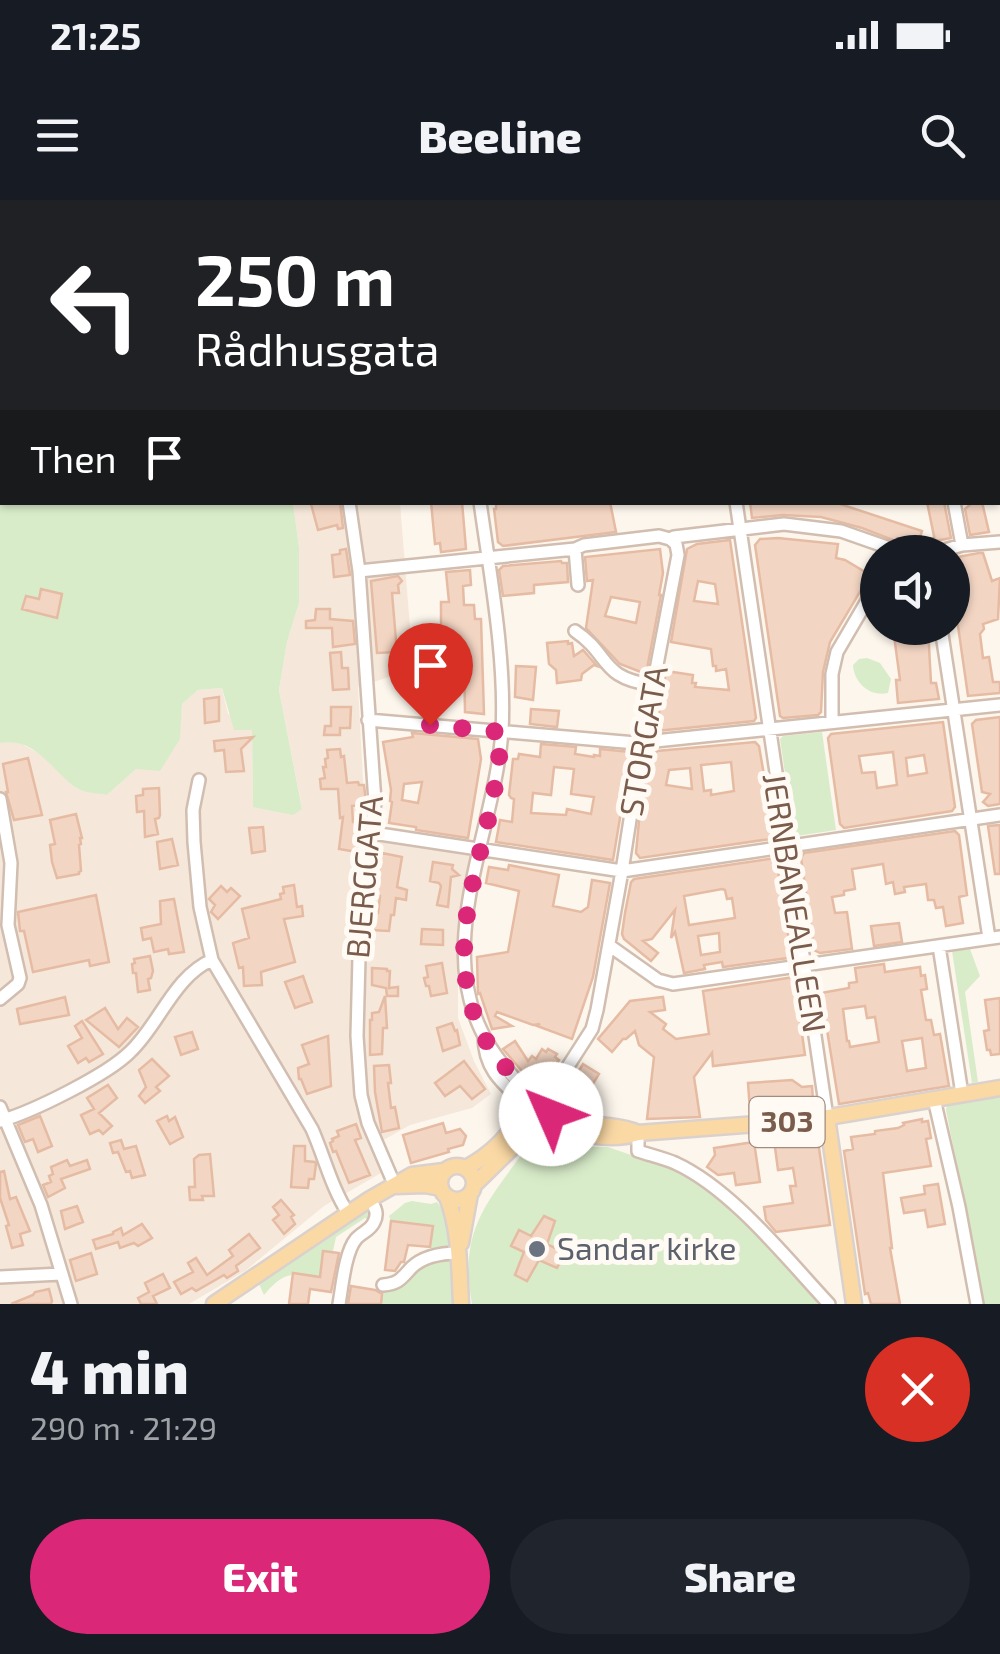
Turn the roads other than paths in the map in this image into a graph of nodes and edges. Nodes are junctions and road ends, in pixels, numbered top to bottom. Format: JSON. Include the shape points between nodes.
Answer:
{"nodes":[{"id":1,"x":350,"y":505,"type":"edge"},
{"id":2,"x":480,"y":505,"type":"edge"},
{"id":3,"x":736,"y":505,"type":"edge"},
{"id":4,"x":955,"y":505,"type":"edge"},
{"id":5,"x":740,"y":529,"type":"junction"},
{"id":6,"x":960,"y":535,"type":"edge"},
{"id":7,"x":860,"y":538,"type":"edge"},
{"id":8,"x":670,"y":540,"type":"junction"},
{"id":9,"x":1000,"y":542,"type":"edge"},
{"id":10,"x":970,"y":544,"type":"edge"},
{"id":11,"x":575,"y":549,"type":"junction"},
{"id":12,"x":487,"y":558,"type":"junction"},
{"id":13,"x":359,"y":570,"type":"junction"},
{"id":14,"x":578,"y":585,"type":"dead end"},
{"id":15,"x":860,"y":613,"type":"edge"},
{"id":16,"x":575,"y":631,"type":"dead end"},
{"id":17,"x":944,"y":645,"type":"edge"},
{"id":18,"x":653,"y":685,"type":"junction"},
{"id":19,"x":1000,"y":705,"type":"edge"},
{"id":20,"x":955,"y":710,"type":"junction"},
{"id":21,"x":368,"y":720,"type":"junction"},
{"id":22,"x":832,"y":722,"type":"junction"},
{"id":23,"x":768,"y":730,"type":"junction"},
{"id":24,"x":502,"y":732,"type":"junction"},
{"id":25,"x":642,"y":743,"type":"junction"},
{"id":26,"x":198,"y":780,"type":"dead end"},
{"id":27,"x":0,"y":799,"type":"edge"},
{"id":28,"x":1000,"y":815,"type":"edge"},
{"id":29,"x":972,"y":819,"type":"junction"},
{"id":30,"x":373,"y":833,"type":"junction"},
{"id":31,"x":787,"y":845,"type":"junction"},
{"id":32,"x":481,"y":850,"type":"junction"},
{"id":33,"x":622,"y":871,"type":"junction"},
{"id":34,"x":994,"y":937,"type":"edge"},
{"id":35,"x":610,"y":946,"type":"junction"},
{"id":36,"x":940,"y":946,"type":"junction"},
{"id":37,"x":212,"y":960,"type":"junction"},
{"id":38,"x":804,"y":966,"type":"junction"},
{"id":39,"x":0,"y":999,"type":"edge"},
{"id":40,"x":1000,"y":1088,"type":"edge"},
{"id":41,"x":962,"y":1094,"type":"junction"},
{"id":42,"x":934,"y":1098,"type":"junction"},
{"id":43,"x":0,"y":1106,"type":"edge"},
{"id":44,"x":537,"y":1109,"type":"junction"},
{"id":45,"x":827,"y":1118,"type":"junction"},
{"id":46,"x":3,"y":1120,"type":"edge"},
{"id":47,"x":638,"y":1133,"type":"junction"},
{"id":48,"x":466,"y":1168,"type":"junction"},
{"id":49,"x":444,"y":1172,"type":"junction"},
{"id":50,"x":395,"y":1186,"type":"junction"},
{"id":51,"x":472,"y":1190,"type":"junction"},
{"id":52,"x":444,"y":1193,"type":"junction"},
{"id":53,"x":370,"y":1199,"type":"junction"},
{"id":54,"x":348,"y":1212,"type":"junction"},
{"id":55,"x":459,"y":1254,"type":"junction"},
{"id":56,"x":61,"y":1274,"type":"junction"},
{"id":57,"x":0,"y":1277,"type":"edge"},
{"id":58,"x":383,"y":1286,"type":"dead end"},
{"id":59,"x":71,"y":1304,"type":"edge"},
{"id":60,"x":214,"y":1304,"type":"edge"},
{"id":61,"x":339,"y":1304,"type":"edge"},
{"id":62,"x":461,"y":1304,"type":"edge"},
{"id":63,"x":829,"y":1304,"type":"edge"},
{"id":64,"x":854,"y":1304,"type":"edge"},
{"id":65,"x":977,"y":1304,"type":"edge"}],
"edges":[{"from":1,"to":13,"type":"street","name":"BJERGGATA"},
{"from":2,"to":12,"type":"street"},
{"from":3,"to":5,"type":"street","name":"JERNBANEALLEEN"},
{"from":4,"to":6,"type":"street"},
{"from":5,"to":7,"type":"street","via":[[784,524]]},
{"from":5,"to":8,"type":"street"},
{"from":5,"to":23,"type":"street","name":"JERNBANEALLEEN"},
{"from":8,"to":11,"type":"street","via":[[658,536]]},
{"from":8,"to":18,"type":"street","name":"STORGATA","via":[[678,555]]},
{"from":9,"to":10,"type":"street"},
{"from":11,"to":12,"type":"street"},
{"from":11,"to":14,"type":"street"},
{"from":12,"to":13,"type":"street"},
{"from":12,"to":24,"type":"street","via":[[502,673]]},
{"from":13,"to":21,"type":"street","name":"BJERGGATA"},
{"from":15,"to":22,"type":"street","via":[[837,652]]},
{"from":16,"to":18,"type":"street","via":[[618,675]]},
{"from":17,"to":20,"type":"street"},
{"from":18,"to":25,"type":"street","name":"STORGATA"},
{"from":19,"to":20,"type":"street"},
{"from":20,"to":22,"type":"street"},
{"from":20,"to":29,"type":"street"},
{"from":21,"to":24,"type":"street"},
{"from":21,"to":30,"type":"street","name":"BJERGGATA"},
{"from":22,"to":23,"type":"street"},
{"from":23,"to":25,"type":"street"},
{"from":23,"to":31,"type":"street","name":"JERNBANEALLEEN"},
{"from":24,"to":25,"type":"street"},
{"from":24,"to":32,"type":"street"},
{"from":25,"to":33,"type":"street","name":"STORGATA"},
{"from":26,"to":37,"type":"street","via":[[194,842]]},
{"from":27,"to":39,"type":"street","via":[[11,862],[8,926],[20,978]]},
{"from":28,"to":29,"type":"street"},
{"from":29,"to":31,"type":"street"},
{"from":29,"to":34,"type":"street"},
{"from":30,"to":32,"type":"street"},
{"from":30,"to":50,"type":"street","name":"BJERGGATA","via":[[360,918],[357,1036],[361,1096]]},
{"from":31,"to":33,"type":"street"},
{"from":31,"to":38,"type":"street","name":"JERNBANEALLEEN"},
{"from":32,"to":33,"type":"street"},
{"from":32,"to":44,"type":"street","via":[[467,907],[466,986],[484,1036]]},
{"from":33,"to":35,"type":"street","name":"STORGATA"},
{"from":34,"to":36,"type":"street"},
{"from":35,"to":38,"type":"street","via":[[672,984]]},
{"from":35,"to":44,"type":"street","name":"STORGATA","via":[[592,1028]]},
{"from":36,"to":38,"type":"street"},
{"from":36,"to":41,"type":"street"},
{"from":37,"to":46,"type":"street","via":[[188,977],[118,1062]]},
{"from":37,"to":54,"type":"street","via":[[312,1130]]},
{"from":38,"to":45,"type":"street","name":"JERNBANEALLEEN"},
{"from":40,"to":41,"type":"main road","number":"303"},
{"from":41,"to":42,"type":"main road","number":"303"},
{"from":42,"to":45,"type":"main road","number":"303"},
{"from":42,"to":65,"type":"street"},
{"from":43,"to":46,"type":"street"},
{"from":44,"to":47,"type":"main road","number":"303"},
{"from":44,"to":48,"type":"main road"},
{"from":44,"to":51,"type":"main road"},
{"from":45,"to":47,"type":"main road","number":"303"},
{"from":45,"to":64,"type":"main road","name":"JERNBANEALLEEN","number":"303"},
{"from":46,"to":56,"type":"street","via":[[41,1205]]},
{"from":47,"to":63,"type":"street","via":[[638,1151],[719,1190]]},
{"from":48,"to":49,"type":"main road"},
{"from":48,"to":51,"type":"main road"},
{"from":49,"to":50,"type":"main road","via":[[412,1175]]},
{"from":49,"to":52,"type":"main road"},
{"from":50,"to":52,"type":"main road","via":[[425,1185]]},
{"from":50,"to":53,"type":"main road"},
{"from":51,"to":52,"type":"main road","via":[[457,1200]]},
{"from":51,"to":55,"type":"main road"},
{"from":52,"to":55,"type":"main road"},
{"from":53,"to":54,"type":"main road"},
{"from":53,"to":61,"type":"street","via":[[376,1220],[349,1251]]},
{"from":54,"to":60,"type":"main road"},
{"from":55,"to":58,"type":"street","via":[[421,1260],[402,1280]]},
{"from":55,"to":62,"type":"main road"},
{"from":56,"to":57,"type":"street"},
{"from":56,"to":59,"type":"street"}]}
